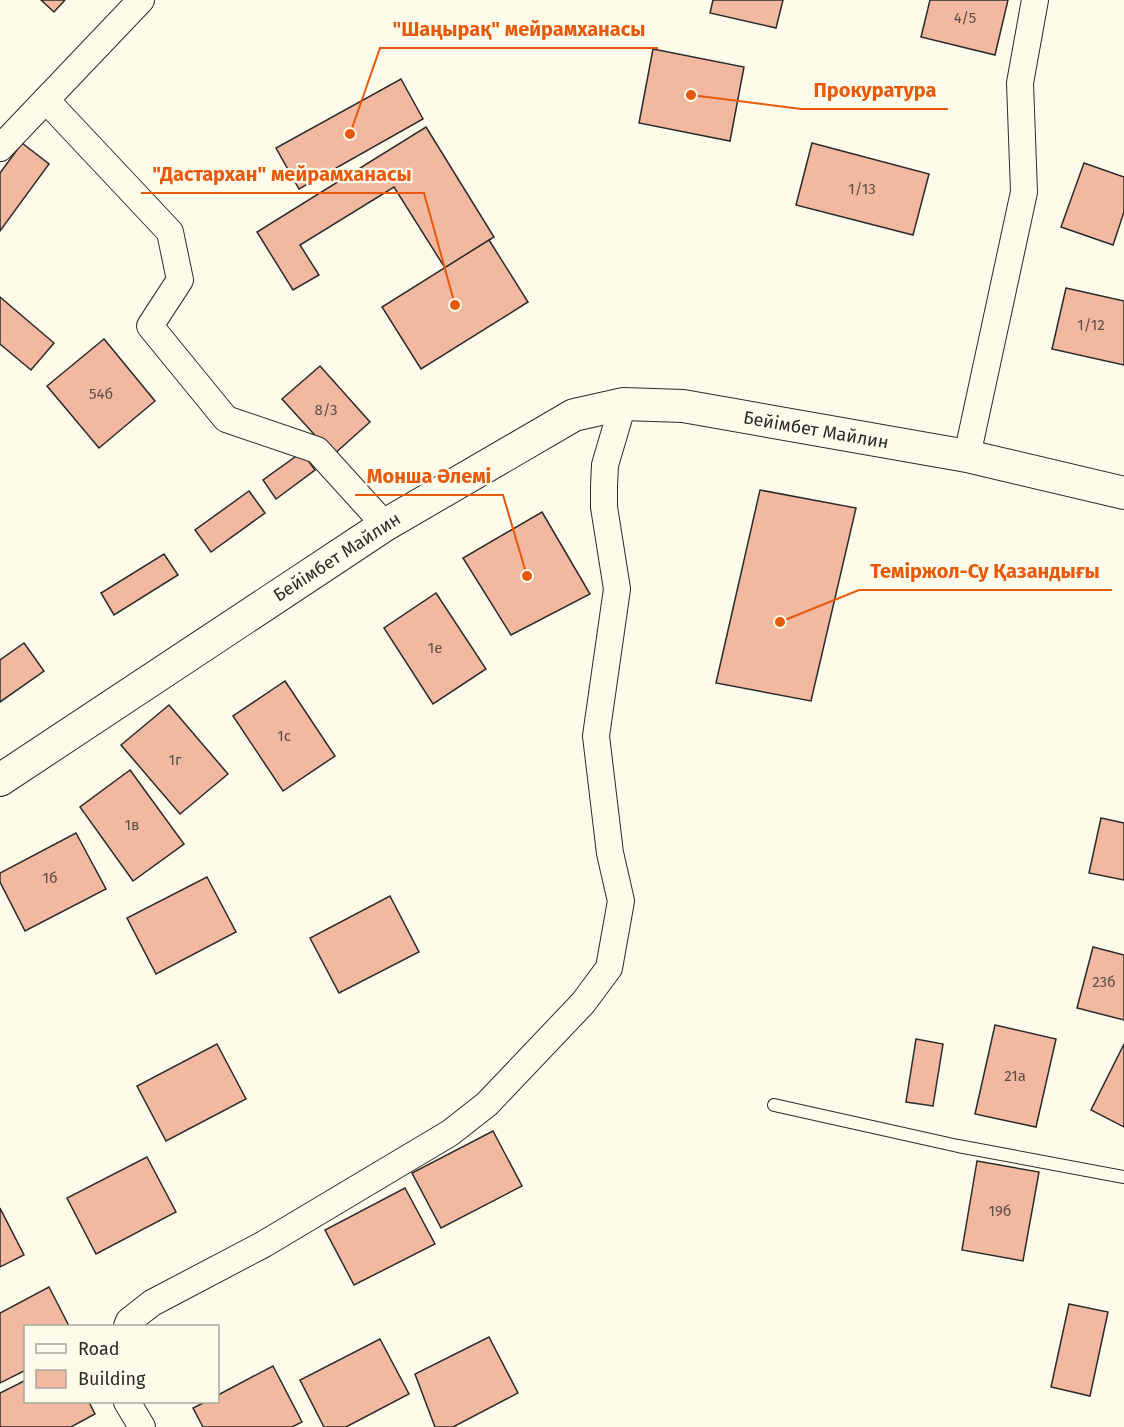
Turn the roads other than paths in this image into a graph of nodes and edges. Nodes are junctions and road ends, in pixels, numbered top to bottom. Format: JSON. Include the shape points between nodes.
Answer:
{"nodes":[{"id":1,"x":141,"y":0,"type":"edge"},
{"id":2,"x":1035,"y":0,"type":"edge"},
{"id":3,"x":46,"y":100,"type":"junction"},
{"id":4,"x":0,"y":148,"type":"edge"},
{"id":5,"x":623,"y":404,"type":"junction"},
{"id":6,"x":967,"y":456,"type":"junction"},
{"id":7,"x":1124,"y":494,"type":"edge"},
{"id":8,"x":385,"y":525,"type":"junction"},
{"id":9,"x":0,"y":780,"type":"edge"},
{"id":10,"x":774,"y":1105,"type":"dead end"},
{"id":11,"x":1124,"y":1177,"type":"edge"},
{"id":12,"x":127,"y":1325,"type":"edge"},
{"id":13,"x":128,"y":1403,"type":"edge"},
{"id":14,"x":142,"y":1427,"type":"edge"}],
"edges":[{"from":1,"to":3,"type":"street"},
{"from":2,"to":6,"type":"street","via":[[1020,83],[1024,192]]},
{"from":3,"to":4,"type":"street"},
{"from":3,"to":8,"type":"street","via":[[170,232],[180,280],[150,326],[226,419],[317,450]]},
{"from":5,"to":6,"type":"street","name":"Бейімбет Майлин","via":[[683,406]]},
{"from":5,"to":8,"type":"street","name":"Бейімбет Майлин","via":[[574,415]]},
{"from":5,"to":12,"type":"street","via":[[605,465],[604,507],[617,589],[596,736],[610,853],[621,901],[609,968],[583,1003],[487,1104],[450,1132],[264,1244],[152,1303]]},
{"from":6,"to":7,"type":"street","name":"Бейімбет Майлин"},
{"from":8,"to":9,"type":"street","name":"Бейімбет Майлин"},
{"from":10,"to":11,"type":"lane","via":[[958,1146]]},
{"from":13,"to":14,"type":"street"}]}
